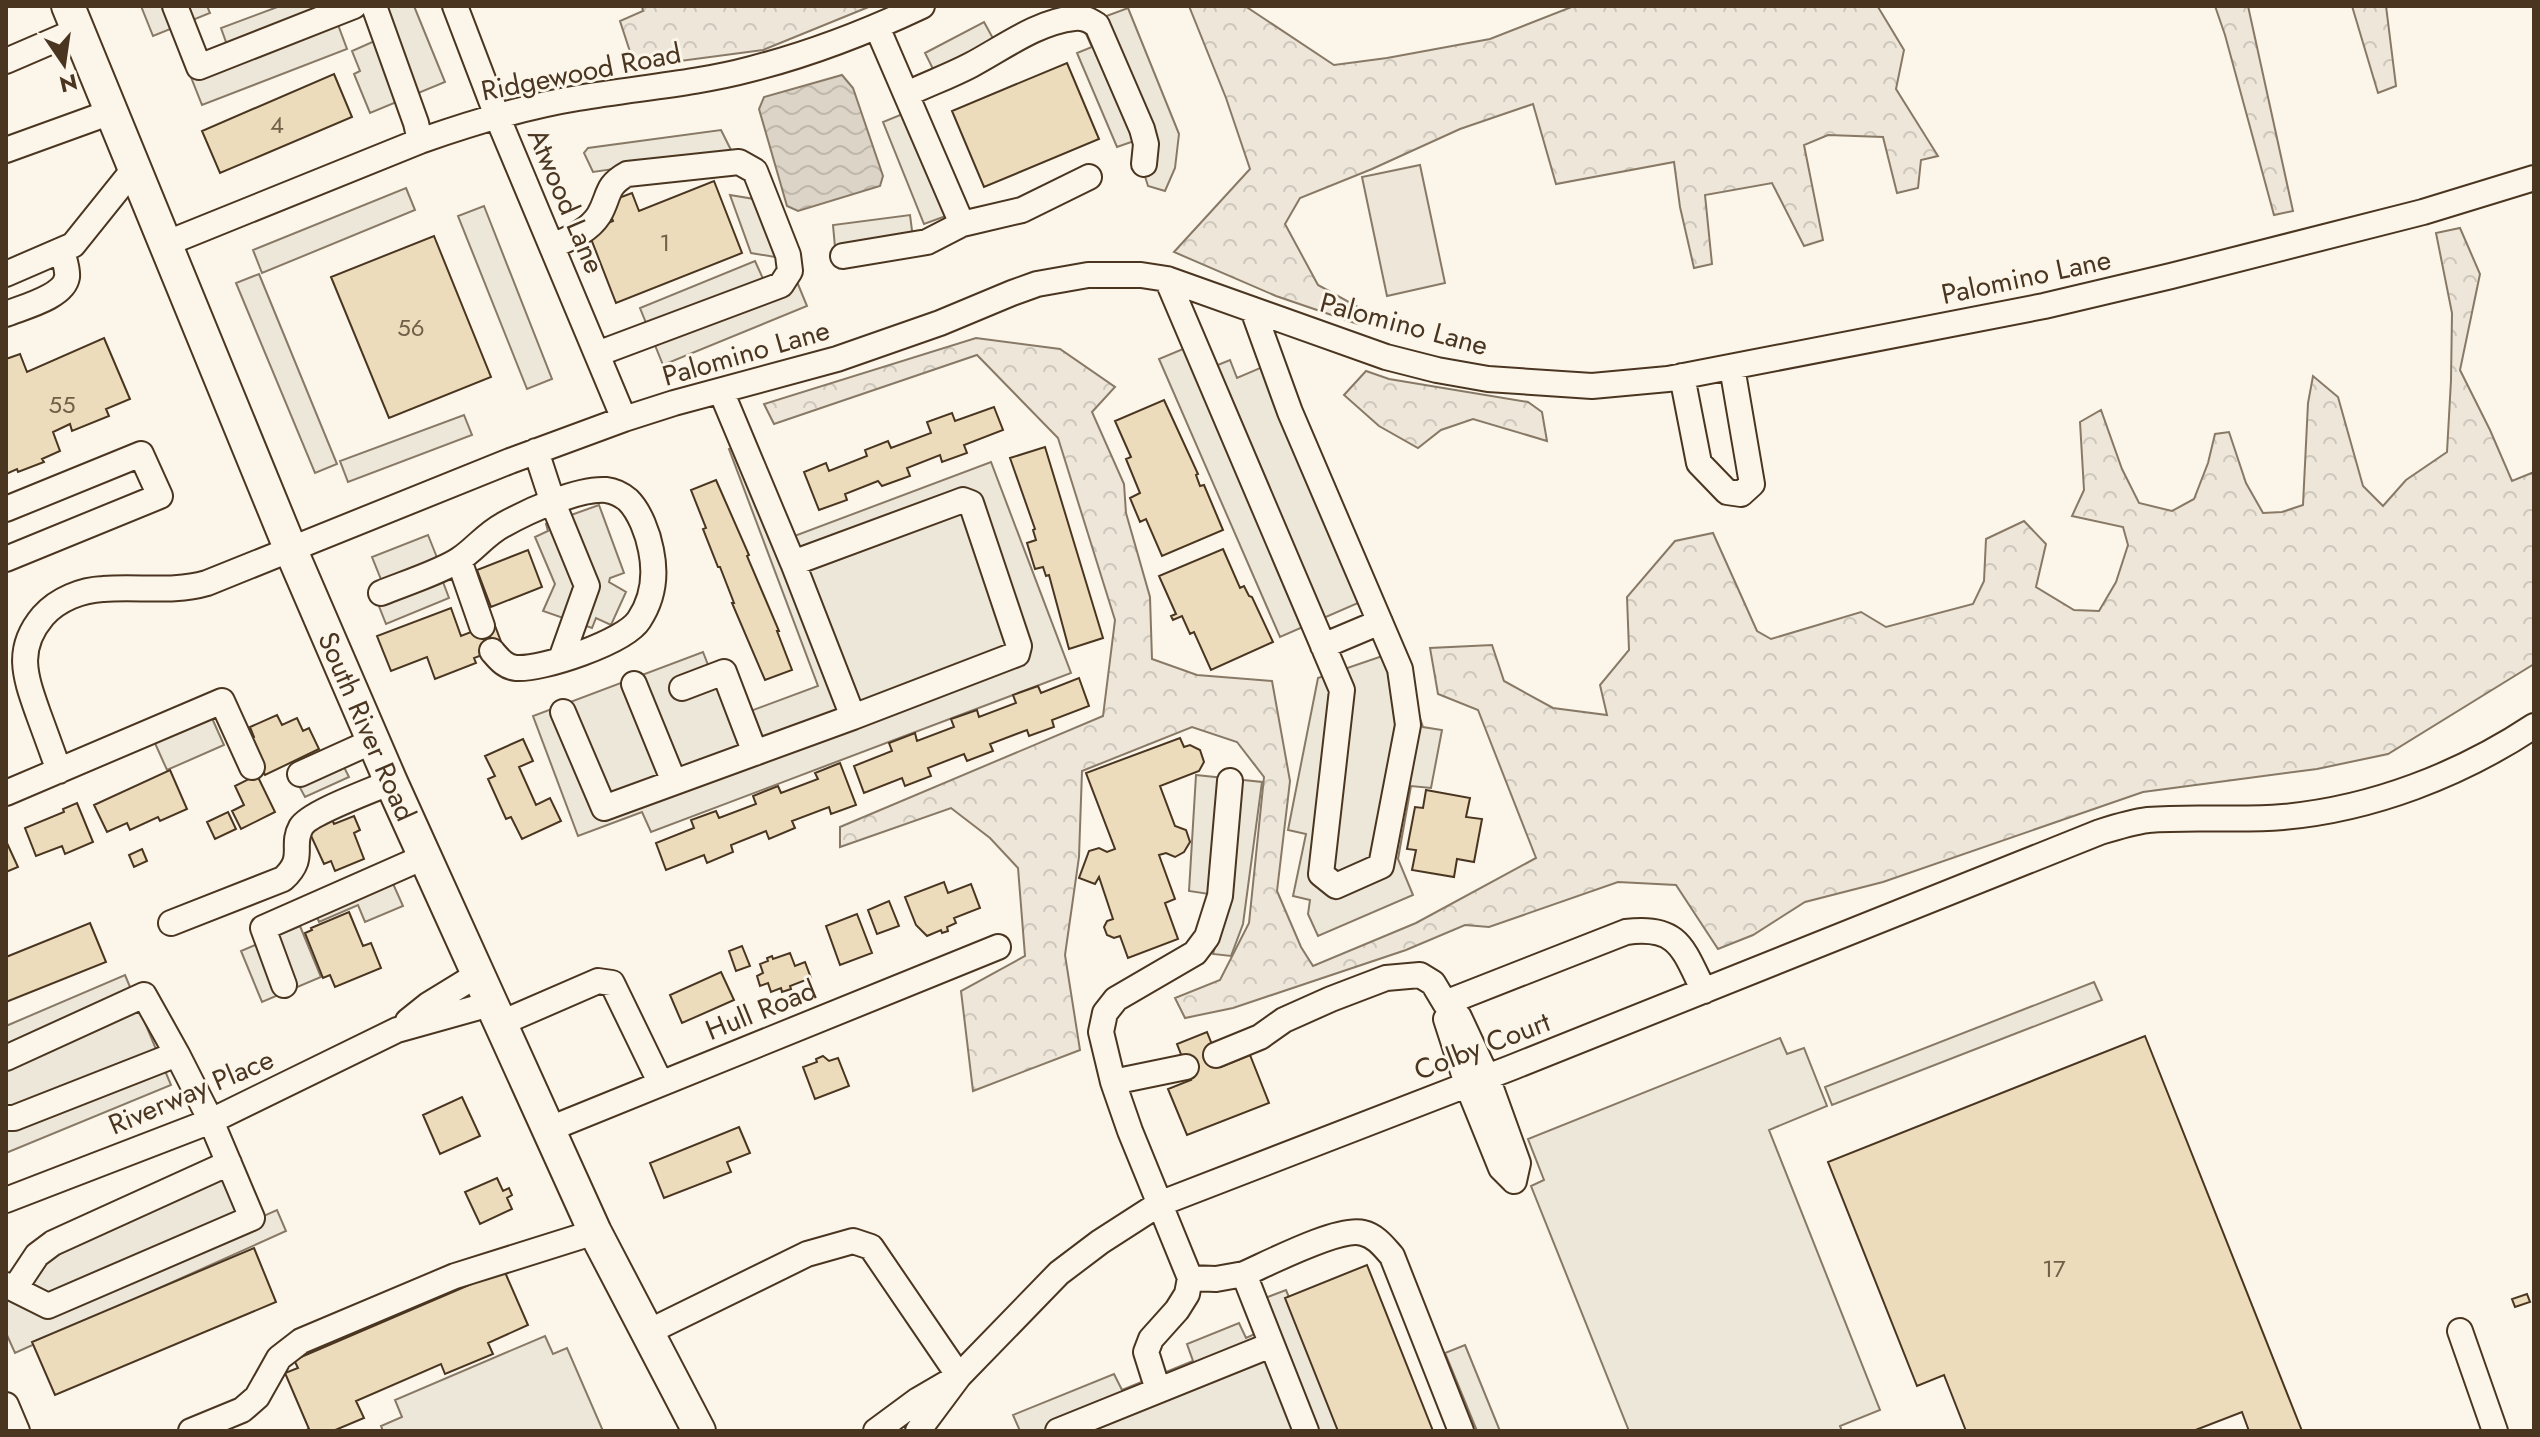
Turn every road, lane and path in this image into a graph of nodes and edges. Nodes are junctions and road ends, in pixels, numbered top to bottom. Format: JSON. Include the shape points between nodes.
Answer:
{"nodes":[{"id":1,"x":175,"y":6,"type":"edge"},
{"id":2,"x":354,"y":6,"type":"edge"},
{"id":3,"x":374,"y":6,"type":"edge"},
{"id":4,"x":455,"y":6,"type":"edge"},
{"id":5,"x":922,"y":6,"type":"edge"},
{"id":6,"x":73,"y":18,"type":"edge"},
{"id":7,"x":877,"y":27,"type":"junction"},
{"id":8,"x":6,"y":61,"type":"edge"},
{"id":9,"x":907,"y":94,"type":"junction"},
{"id":10,"x":111,"y":112,"type":"junction"},
{"id":11,"x":497,"y":116,"type":"junction"},
{"id":12,"x":420,"y":141,"type":"junction"},
{"id":13,"x":6,"y":150,"type":"edge"},
{"id":14,"x":1144,"y":164,"type":"dead end"},
{"id":15,"x":134,"y":169,"type":"junction"},
{"id":16,"x":1089,"y":177,"type":"dead end"},
{"id":17,"x":2534,"y":178,"type":"edge"},
{"id":18,"x":962,"y":224,"type":"junction"},
{"id":19,"x":165,"y":244,"type":"junction"},
{"id":20,"x":552,"y":246,"type":"junction"},
{"id":21,"x":62,"y":251,"type":"junction"},
{"id":22,"x":843,"y":256,"type":"dead end"},
{"id":23,"x":6,"y":274,"type":"edge"},
{"id":24,"x":1167,"y":279,"type":"junction"},
{"id":25,"x":1253,"y":310,"type":"junction"},
{"id":26,"x":6,"y":314,"type":"edge"},
{"id":27,"x":597,"y":354,"type":"junction"},
{"id":28,"x":1732,"y":367,"type":"junction"},
{"id":29,"x":1682,"y":376,"type":"junction"},
{"id":30,"x":721,"y":391,"type":"junction"},
{"id":31,"x":624,"y":419,"type":"junction"},
{"id":32,"x":536,"y":451,"type":"junction"},
{"id":33,"x":553,"y":503,"type":"junction"},
{"id":34,"x":6,"y":509,"type":"edge"},
{"id":35,"x":290,"y":548,"type":"junction"},
{"id":36,"x":6,"y":559,"type":"edge"},
{"id":37,"x":459,"y":560,"type":"junction"},
{"id":38,"x":793,"y":563,"type":"junction"},
{"id":39,"x":381,"y":593,"type":"dead end"},
{"id":40,"x":1380,"y":622,"type":"junction"},
{"id":41,"x":482,"y":626,"type":"dead end"},
{"id":42,"x":1323,"y":646,"type":"junction"},
{"id":43,"x":492,"y":651,"type":"dead end"},
{"id":44,"x":561,"y":659,"type":"junction"},
{"id":45,"x":634,"y":684,"type":"dead end"},
{"id":46,"x":682,"y":688,"type":"dead end"},
{"id":47,"x":563,"y":712,"type":"dead end"},
{"id":48,"x":853,"y":717,"type":"junction"},
{"id":49,"x":2534,"y":726,"type":"edge"},
{"id":50,"x":373,"y":741,"type":"junction"},
{"id":51,"x":755,"y":753,"type":"junction"},
{"id":52,"x":252,"y":767,"type":"dead end"},
{"id":53,"x":59,"y":771,"type":"junction"},
{"id":54,"x":300,"y":774,"type":"dead end"},
{"id":55,"x":1230,"y":781,"type":"dead end"},
{"id":56,"x":391,"y":782,"type":"junction"},
{"id":57,"x":674,"y":782,"type":"junction"},
{"id":58,"x":6,"y":793,"type":"edge"},
{"id":59,"x":424,"y":857,"type":"junction"},
{"id":60,"x":171,"y":923,"type":"dead end"},
{"id":61,"x":998,"y":947,"type":"dead end"},
{"id":62,"x":477,"y":975,"type":"junction"},
{"id":63,"x":284,"y":985,"type":"dead end"},
{"id":64,"x":1704,"y":991,"type":"junction"},
{"id":65,"x":1445,"y":1003,"type":"junction"},
{"id":66,"x":494,"y":1014,"type":"junction"},
{"id":67,"x":397,"y":1030,"type":"junction"},
{"id":68,"x":177,"y":1054,"type":"junction"},
{"id":69,"x":1216,"y":1055,"type":"dead end"},
{"id":70,"x":6,"y":1058,"type":"edge"},
{"id":71,"x":1186,"y":1067,"type":"dead end"},
{"id":72,"x":1477,"y":1081,"type":"junction"},
{"id":73,"x":660,"y":1082,"type":"junction"},
{"id":74,"x":1113,"y":1082,"type":"junction"},
{"id":75,"x":6,"y":1118,"type":"edge"},
{"id":76,"x":211,"y":1121,"type":"junction"},
{"id":77,"x":547,"y":1130,"type":"junction"},
{"id":78,"x":229,"y":1163,"type":"junction"},
{"id":79,"x":6,"y":1200,"type":"edge"},
{"id":80,"x":1159,"y":1204,"type":"junction"},
{"id":81,"x":595,"y":1232,"type":"junction"},
{"id":82,"x":1244,"y":1274,"type":"junction"},
{"id":83,"x":1190,"y":1278,"type":"junction"},
{"id":84,"x":10,"y":1287,"type":"edge"},
{"id":85,"x":2460,"y":1331,"type":"dead end"},
{"id":86,"x":648,"y":1332,"type":"junction"},
{"id":87,"x":1271,"y":1345,"type":"junction"},
{"id":88,"x":959,"y":1376,"type":"junction"},
{"id":89,"x":1158,"y":1390,"type":"junction"},
{"id":90,"x":6,"y":1405,"type":"edge"},
{"id":91,"x":932,"y":1427,"type":"edge"},
{"id":92,"x":17,"y":1431,"type":"edge"},
{"id":93,"x":191,"y":1431,"type":"edge"},
{"id":94,"x":699,"y":1431,"type":"edge"},
{"id":95,"x":876,"y":1431,"type":"edge"},
{"id":96,"x":1058,"y":1431,"type":"edge"},
{"id":97,"x":1306,"y":1431,"type":"edge"},
{"id":98,"x":1461,"y":1431,"type":"edge"},
{"id":99,"x":2495,"y":1431,"type":"edge"}],
"edges":[{"from":1,"to":2,"type":"street","via":[[199,67]]},
{"from":3,"to":12,"type":"street"},
{"from":4,"to":11,"type":"street","name":"Atwood Lane"},
{"from":5,"to":7,"type":"street","name":"Ridgewood Road"},
{"from":6,"to":8,"type":"street"},
{"from":6,"to":10,"type":"main road","name":"South River Road"},
{"from":7,"to":9,"type":"street"},
{"from":7,"to":11,"type":"street","name":"Ridgewood Road","via":[[750,70]]},
{"from":9,"to":14,"type":"street","via":[[1029,33],[1087,18],[1097,25],[1142,129]]},
{"from":9,"to":18,"type":"street"},
{"from":10,"to":13,"type":"street"},
{"from":10,"to":15,"type":"main road","name":"South River Road"},
{"from":11,"to":12,"type":"street","name":"Ridgewood Road"},
{"from":11,"to":20,"type":"street","name":"Atwood Lane"},
{"from":12,"to":19,"type":"street","name":"Ridgewood Road"},
{"from":15,"to":19,"type":"main road","name":"South River Road"},
{"from":15,"to":21,"type":"street","via":[[73,245]]},
{"from":16,"to":18,"type":"street","via":[[1022,210]]},
{"from":17,"to":28,"type":"street","name":"Palomino Lane","via":[[2423,212],[2044,306]]},
{"from":18,"to":22,"type":"street","via":[[927,242]]},
{"from":19,"to":35,"type":"main road","name":"South River Road"},
{"from":20,"to":27,"type":"street","name":"Atwood Lane"},
{"from":20,"to":27,"type":"street","via":[[583,232],[599,215],[614,181],[627,174],[739,162],[755,171],[788,255],[790,271],[781,285]]},
{"from":21,"to":23,"type":"street"},
{"from":21,"to":26,"type":"street","via":[[67,272],[58,293]]},
{"from":24,"to":25,"type":"street","name":"Palomino Lane"},
{"from":24,"to":30,"type":"street","name":"Palomino Lane","via":[[1088,275],[1037,284],[837,359]]},
{"from":24,"to":42,"type":"street"},
{"from":25,"to":29,"type":"street","name":"Palomino Lane","via":[[1386,357],[1488,379],[1592,386]]},
{"from":25,"to":40,"type":"street","via":[[1290,412]]},
{"from":27,"to":31,"type":"street","name":"Atwood Lane"},
{"from":28,"to":29,"type":"street","name":"Palomino Lane"},
{"from":28,"to":29,"type":"street","via":[[1752,484],[1741,494],[1727,492],[1699,463]]},
{"from":30,"to":31,"type":"street","name":"Palomino Lane"},
{"from":30,"to":38,"type":"street"},
{"from":31,"to":32,"type":"street","name":"Palomino Lane"},
{"from":32,"to":33,"type":"street"},
{"from":32,"to":35,"type":"street","name":"Palomino Lane"},
{"from":33,"to":37,"type":"street","via":[[501,525]]},
{"from":33,"to":44,"type":"street","via":[[587,586]]},
{"from":33,"to":44,"type":"street","via":[[584,493],[621,494],[643,525],[653,563],[650,593],[638,623],[601,646]]},
{"from":34,"to":36,"type":"street","via":[[141,454],[160,496]]},
{"from":35,"to":50,"type":"main road","name":"South River Road"},
{"from":35,"to":53,"type":"street","name":"Palomino Lane","via":[[195,587],[94,590],[46,612],[29,637],[25,669]]},
{"from":37,"to":39,"type":"street"},
{"from":37,"to":41,"type":"street"},
{"from":38,"to":48,"type":"street"},
{"from":38,"to":48,"type":"street","via":[[963,500],[971,503],[1019,646],[1017,654]]},
{"from":40,"to":42,"type":"street"},
{"from":40,"to":42,"type":"street","via":[[1400,669],[1408,725],[1381,866],[1336,886],[1321,874],[1342,690]]},
{"from":43,"to":44,"type":"street","via":[[515,668]]},
{"from":45,"to":57,"type":"street"},
{"from":46,"to":51,"type":"street","via":[[724,672]]},
{"from":47,"to":57,"type":"street","via":[[604,808]]},
{"from":48,"to":51,"type":"street"},
{"from":49,"to":64,"type":"street","name":"Colby Court","via":[[2464,766],[2362,802],[2283,817],[2147,820],[2100,832]]},
{"from":50,"to":54,"type":"street"},
{"from":50,"to":56,"type":"main road","name":"South River Road"},
{"from":51,"to":57,"type":"street"},
{"from":52,"to":53,"type":"street","via":[[222,701]]},
{"from":53,"to":58,"type":"street"},
{"from":55,"to":74,"type":"street","via":[[1220,896],[1207,937],[1195,953],[1116,999],[1105,1013],[1101,1032]]},
{"from":56,"to":59,"type":"main road","name":"South River Road"},
{"from":56,"to":60,"type":"street","via":[[309,818],[298,831],[296,864],[283,879]]},
{"from":59,"to":62,"type":"main road","name":"South River Road"},
{"from":59,"to":63,"type":"street","via":[[263,928]]},
{"from":61,"to":73,"type":"street","name":"Hull Road"},
{"from":62,"to":66,"type":"main road","name":"South River Road"},
{"from":62,"to":67,"type":"street","name":"Riverway Place"},
{"from":64,"to":65,"type":"street","via":[[1675,939],[1644,929]]},
{"from":64,"to":72,"type":"street","name":"Colby Court"},
{"from":65,"to":69,"type":"street","via":[[1433,983],[1420,975],[1386,978]]},
{"from":65,"to":72,"type":"street","via":[[1446,1022]]},
{"from":66,"to":67,"type":"street","name":"Riverway Place"},
{"from":66,"to":73,"type":"street","name":"Riverway Place","via":[[598,981],[612,983]]},
{"from":66,"to":77,"type":"main road","name":"South River Road"},
{"from":67,"to":76,"type":"street","name":"Riverway Place"},
{"from":68,"to":70,"type":"street","via":[[144,995]]},
{"from":68,"to":75,"type":"street"},
{"from":68,"to":76,"type":"street"},
{"from":71,"to":74,"type":"street"},
{"from":72,"to":80,"type":"street","name":"Colby Court"},
{"from":73,"to":77,"type":"street","name":"Hull Road"},
{"from":74,"to":80,"type":"street"},
{"from":76,"to":78,"type":"street"},
{"from":76,"to":79,"type":"street","name":"Riverway Place"},
{"from":77,"to":81,"type":"main road","name":"South River Road"},
{"from":78,"to":84,"type":"street","via":[[53,1243]]},
{"from":78,"to":84,"type":"street","via":[[252,1218],[48,1306]]},
{"from":80,"to":83,"type":"street"},
{"from":80,"to":88,"type":"street","name":"Colby Court","via":[[1059,1273]]},
{"from":81,"to":86,"type":"main road","name":"South River Road"},
{"from":81,"to":93,"type":"street","via":[[455,1276],[301,1341],[279,1358],[257,1397],[242,1410]]},
{"from":82,"to":83,"type":"street"},
{"from":82,"to":87,"type":"street"},
{"from":82,"to":98,"type":"street","via":[[1343,1232],[1363,1232],[1380,1241],[1392,1256]]},
{"from":83,"to":89,"type":"street","via":[[1187,1294],[1146,1352]]},
{"from":85,"to":99,"type":"street"},
{"from":86,"to":88,"type":"street","via":[[807,1254],[853,1241],[871,1247]]},
{"from":86,"to":94,"type":"main road","name":"South River Road"},
{"from":87,"to":89,"type":"street"},
{"from":87,"to":97,"type":"street"},
{"from":88,"to":91,"type":"street","name":"Colby Court"},
{"from":88,"to":95,"type":"street","name":"Colby Court"},
{"from":89,"to":96,"type":"street"},
{"from":90,"to":92,"type":"street"}]}
